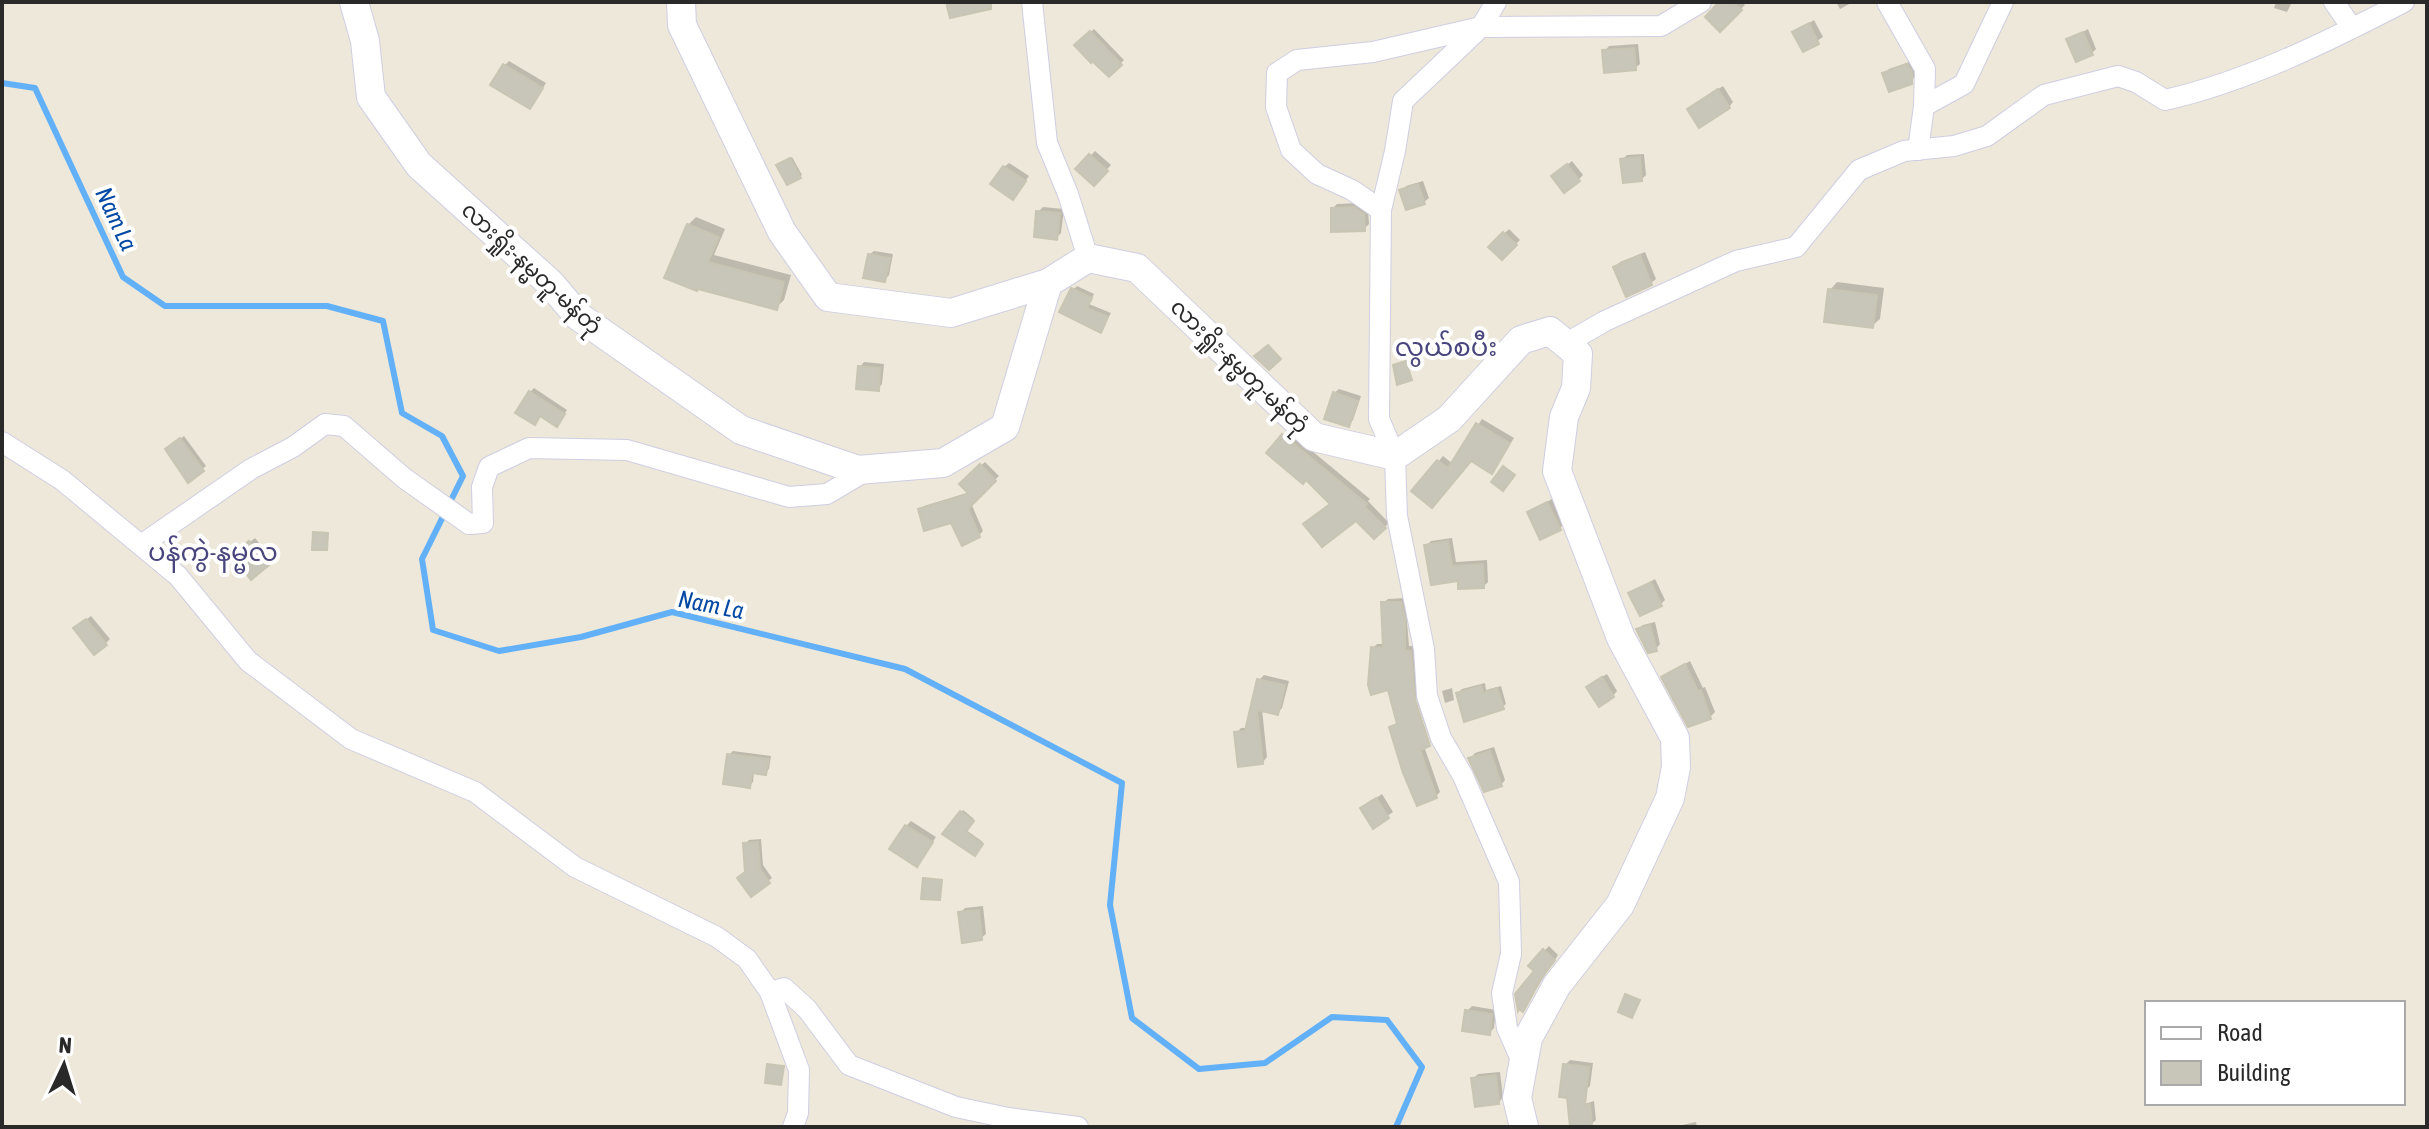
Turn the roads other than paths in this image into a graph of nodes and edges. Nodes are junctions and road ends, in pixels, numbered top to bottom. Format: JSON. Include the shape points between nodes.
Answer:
{"nodes":[{"id":1,"x":354,"y":2,"type":"edge"},
{"id":2,"x":681,"y":2,"type":"edge"},
{"id":3,"x":1032,"y":2,"type":"edge"},
{"id":4,"x":1496,"y":2,"type":"edge"},
{"id":5,"x":1701,"y":2,"type":"edge"},
{"id":6,"x":1887,"y":2,"type":"edge"},
{"id":7,"x":2003,"y":2,"type":"edge"},
{"id":8,"x":2334,"y":2,"type":"edge"},
{"id":9,"x":2404,"y":2,"type":"edge"},
{"id":10,"x":1481,"y":27,"type":"junction"},
{"id":11,"x":2352,"y":28,"type":"junction"},
{"id":12,"x":1924,"y":106,"type":"junction"},
{"id":13,"x":1918,"y":150,"type":"junction"},
{"id":14,"x":1381,"y":210,"type":"junction"},
{"id":15,"x":1088,"y":258,"type":"junction"},
{"id":16,"x":1048,"y":283,"type":"junction"},
{"id":17,"x":1565,"y":344,"type":"junction"},
{"id":18,"x":2,"y":442,"type":"edge"},
{"id":19,"x":1395,"y":456,"type":"junction"},
{"id":20,"x":869,"y":469,"type":"junction"},
{"id":21,"x":141,"y":545,"type":"junction"},
{"id":22,"x":770,"y":992,"type":"junction"},
{"id":23,"x":1523,"y":1064,"type":"junction"},
{"id":24,"x":793,"y":1127,"type":"edge"},
{"id":25,"x":1078,"y":1127,"type":"edge"},
{"id":26,"x":1524,"y":1127,"type":"edge"}],
"edges":[{"from":1,"to":20,"type":"main road","name":"လားရှိုး-နမ္မတူ-မန်တုံ","via":[[371,97],[419,165],[551,284],[578,316],[741,430],[858,470]]},
{"from":2,"to":16,"type":"main road","via":[[682,25],[782,232],[828,297],[951,313]]},
{"from":3,"to":15,"type":"street","via":[[1047,143]]},
{"from":4,"to":10,"type":"street"},
{"from":5,"to":10,"type":"street","via":[[1661,26]]},
{"from":6,"to":12,"type":"street","via":[[1925,69]]},
{"from":7,"to":12,"type":"street","via":[[1964,84]]},
{"from":8,"to":11,"type":"street"},
{"from":9,"to":11,"type":"street"},
{"from":10,"to":14,"type":"street","via":[[1403,101]]},
{"from":10,"to":14,"type":"street","via":[[1373,52],[1297,60],[1277,73],[1276,107],[1291,150],[1317,174]]},
{"from":11,"to":13,"type":"street","via":[[2200,92],[2165,100],[2118,76],[2044,95],[1987,136]]},
{"from":12,"to":13,"type":"street"},
{"from":13,"to":17,"type":"street","via":[[1859,170],[1796,247],[1736,261]]},
{"from":14,"to":19,"type":"street","via":[[1379,419]]},
{"from":15,"to":16,"type":"main road"},
{"from":15,"to":19,"type":"main road","name":"လားရှိုး-နမ္မတူ-မန်တုံ","via":[[1137,268],[1314,437]]},
{"from":16,"to":20,"type":"main road","name":"လားရှိုး-နမ္မတူ-မန်တုံ","via":[[1005,427],[943,463]]},
{"from":17,"to":19,"type":"main road","via":[[1550,331],[1521,340],[1449,419]]},
{"from":17,"to":23,"type":"main road","via":[[1578,354],[1576,388],[1564,417],[1557,471],[1621,638],[1675,738],[1676,767],[1670,798],[1620,905],[1557,985],[1528,1038]]},
{"from":18,"to":21,"type":"street","via":[[62,480]]},
{"from":19,"to":23,"type":"street","via":[[1397,516],[1424,649],[1427,696],[1441,738],[1509,882],[1511,954],[1502,993],[1507,1028]]},
{"from":20,"to":21,"type":"street","via":[[827,494],[789,497],[627,450],[529,448],[489,467],[482,487],[483,523],[469,524],[344,426],[325,424]]},
{"from":21,"to":22,"type":"street","via":[[178,576],[248,661],[351,739],[475,792],[575,867],[717,937],[747,959]]},
{"from":22,"to":24,"type":"street","via":[[799,1070]]},
{"from":22,"to":25,"type":"street","via":[[784,988],[807,1009],[849,1065],[956,1107]]},
{"from":23,"to":26,"type":"main road","via":[[1517,1098]]}]}
